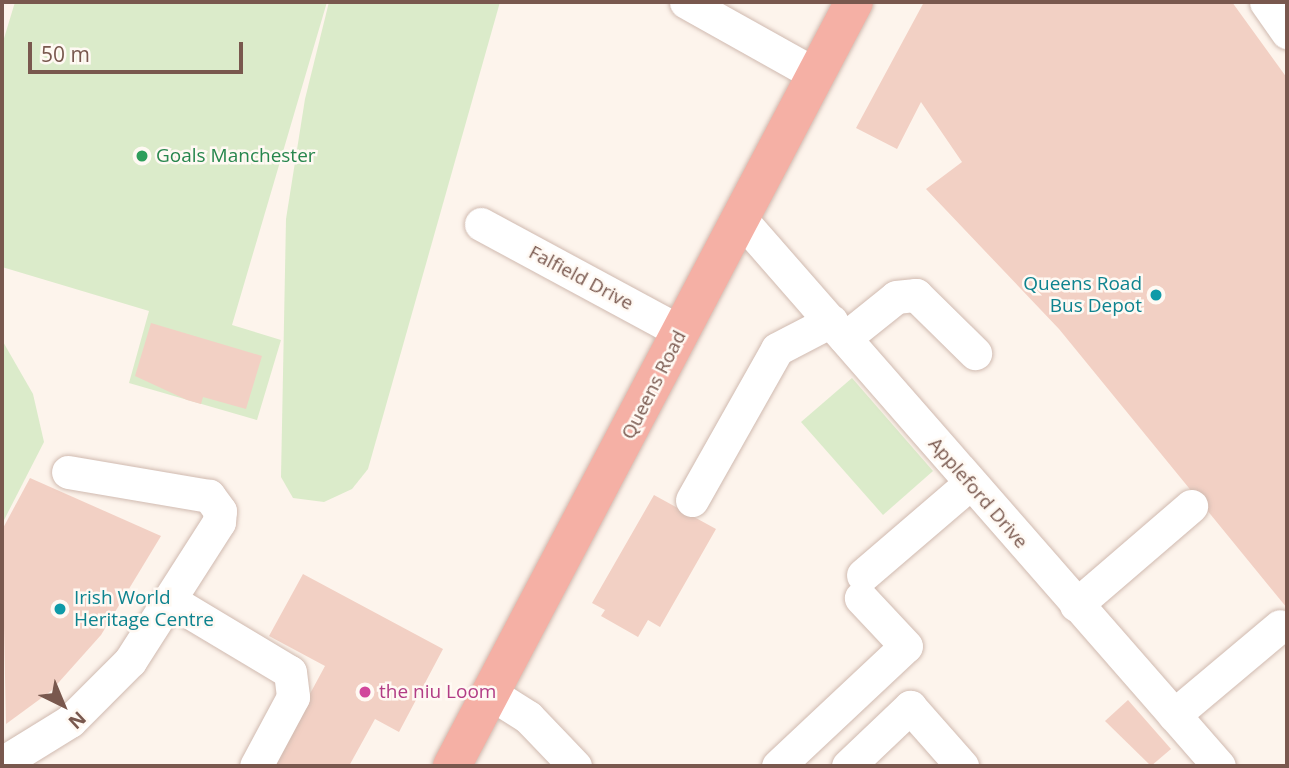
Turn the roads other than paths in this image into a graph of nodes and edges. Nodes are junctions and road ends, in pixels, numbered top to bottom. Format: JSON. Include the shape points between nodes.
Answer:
{"nodes":[{"id":1,"x":686,"y":2,"type":"edge"},
{"id":2,"x":855,"y":2,"type":"edge"},
{"id":3,"x":1266,"y":2,"type":"edge"},
{"id":4,"x":1287,"y":32,"type":"edge"},
{"id":5,"x":815,"y":74,"type":"junction"},
{"id":6,"x":739,"y":217,"type":"junction"},
{"id":7,"x":481,"y":224,"type":"dead end"},
{"id":8,"x":838,"y":329,"type":"junction"},
{"id":9,"x":681,"y":332,"type":"junction"},
{"id":10,"x":975,"y":352,"type":"dead end"},
{"id":11,"x":68,"y":472,"type":"dead end"},
{"id":12,"x":969,"y":484,"type":"junction"},
{"id":13,"x":692,"y":500,"type":"dead end"},
{"id":14,"x":1191,"y":506,"type":"dead end"},
{"id":15,"x":173,"y":602,"type":"junction"},
{"id":16,"x":1076,"y":605,"type":"junction"},
{"id":17,"x":1280,"y":626,"type":"dead end"},
{"id":18,"x":878,"y":673,"type":"junction"},
{"id":19,"x":490,"y":694,"type":"junction"},
{"id":20,"x":907,"y":710,"type":"junction"},
{"id":21,"x":1174,"y":715,"type":"junction"},
{"id":22,"x":39,"y":757,"type":"edge"},
{"id":23,"x":2,"y":763,"type":"edge"},
{"id":24,"x":256,"y":766,"type":"edge"},
{"id":25,"x":452,"y":766,"type":"edge"},
{"id":26,"x":575,"y":766,"type":"edge"},
{"id":27,"x":778,"y":766,"type":"edge"},
{"id":28,"x":848,"y":766,"type":"edge"},
{"id":29,"x":962,"y":766,"type":"edge"},
{"id":30,"x":1219,"y":766,"type":"edge"}],
"edges":[{"from":1,"to":5,"type":"street"},
{"from":2,"to":5,"type":"highway","name":"Queens Road"},
{"from":3,"to":4,"type":"street"},
{"from":5,"to":6,"type":"highway","name":"Queens Road"},
{"from":6,"to":8,"type":"street","name":"Appleford Drive"},
{"from":6,"to":9,"type":"highway","name":"Queens Road"},
{"from":7,"to":9,"type":"street","name":"Falfield Drive"},
{"from":8,"to":10,"type":"street","via":[[896,297],[916,295]]},
{"from":8,"to":12,"type":"street","name":"Appleford Drive"},
{"from":8,"to":13,"type":"street","via":[[776,349]]},
{"from":9,"to":19,"type":"highway","name":"Queens Road"},
{"from":11,"to":15,"type":"street","via":[[216,501],[219,522]]},
{"from":12,"to":16,"type":"street","name":"Appleford Drive"},
{"from":12,"to":18,"type":"street","via":[[862,587],[914,654]]},
{"from":14,"to":16,"type":"street"},
{"from":15,"to":22,"type":"street","via":[[99,694]]},
{"from":15,"to":24,"type":"street","via":[[290,672],[293,697]]},
{"from":16,"to":21,"type":"street","name":"Appleford Drive"},
{"from":17,"to":21,"type":"street"},
{"from":18,"to":20,"type":"street"},
{"from":18,"to":27,"type":"street"},
{"from":19,"to":25,"type":"highway","name":"Queens Road"},
{"from":19,"to":26,"type":"street","via":[[527,717]]},
{"from":20,"to":28,"type":"street"},
{"from":20,"to":29,"type":"street"},
{"from":21,"to":30,"type":"street","name":"Appleford Drive"},
{"from":22,"to":23,"type":"street"}]}
